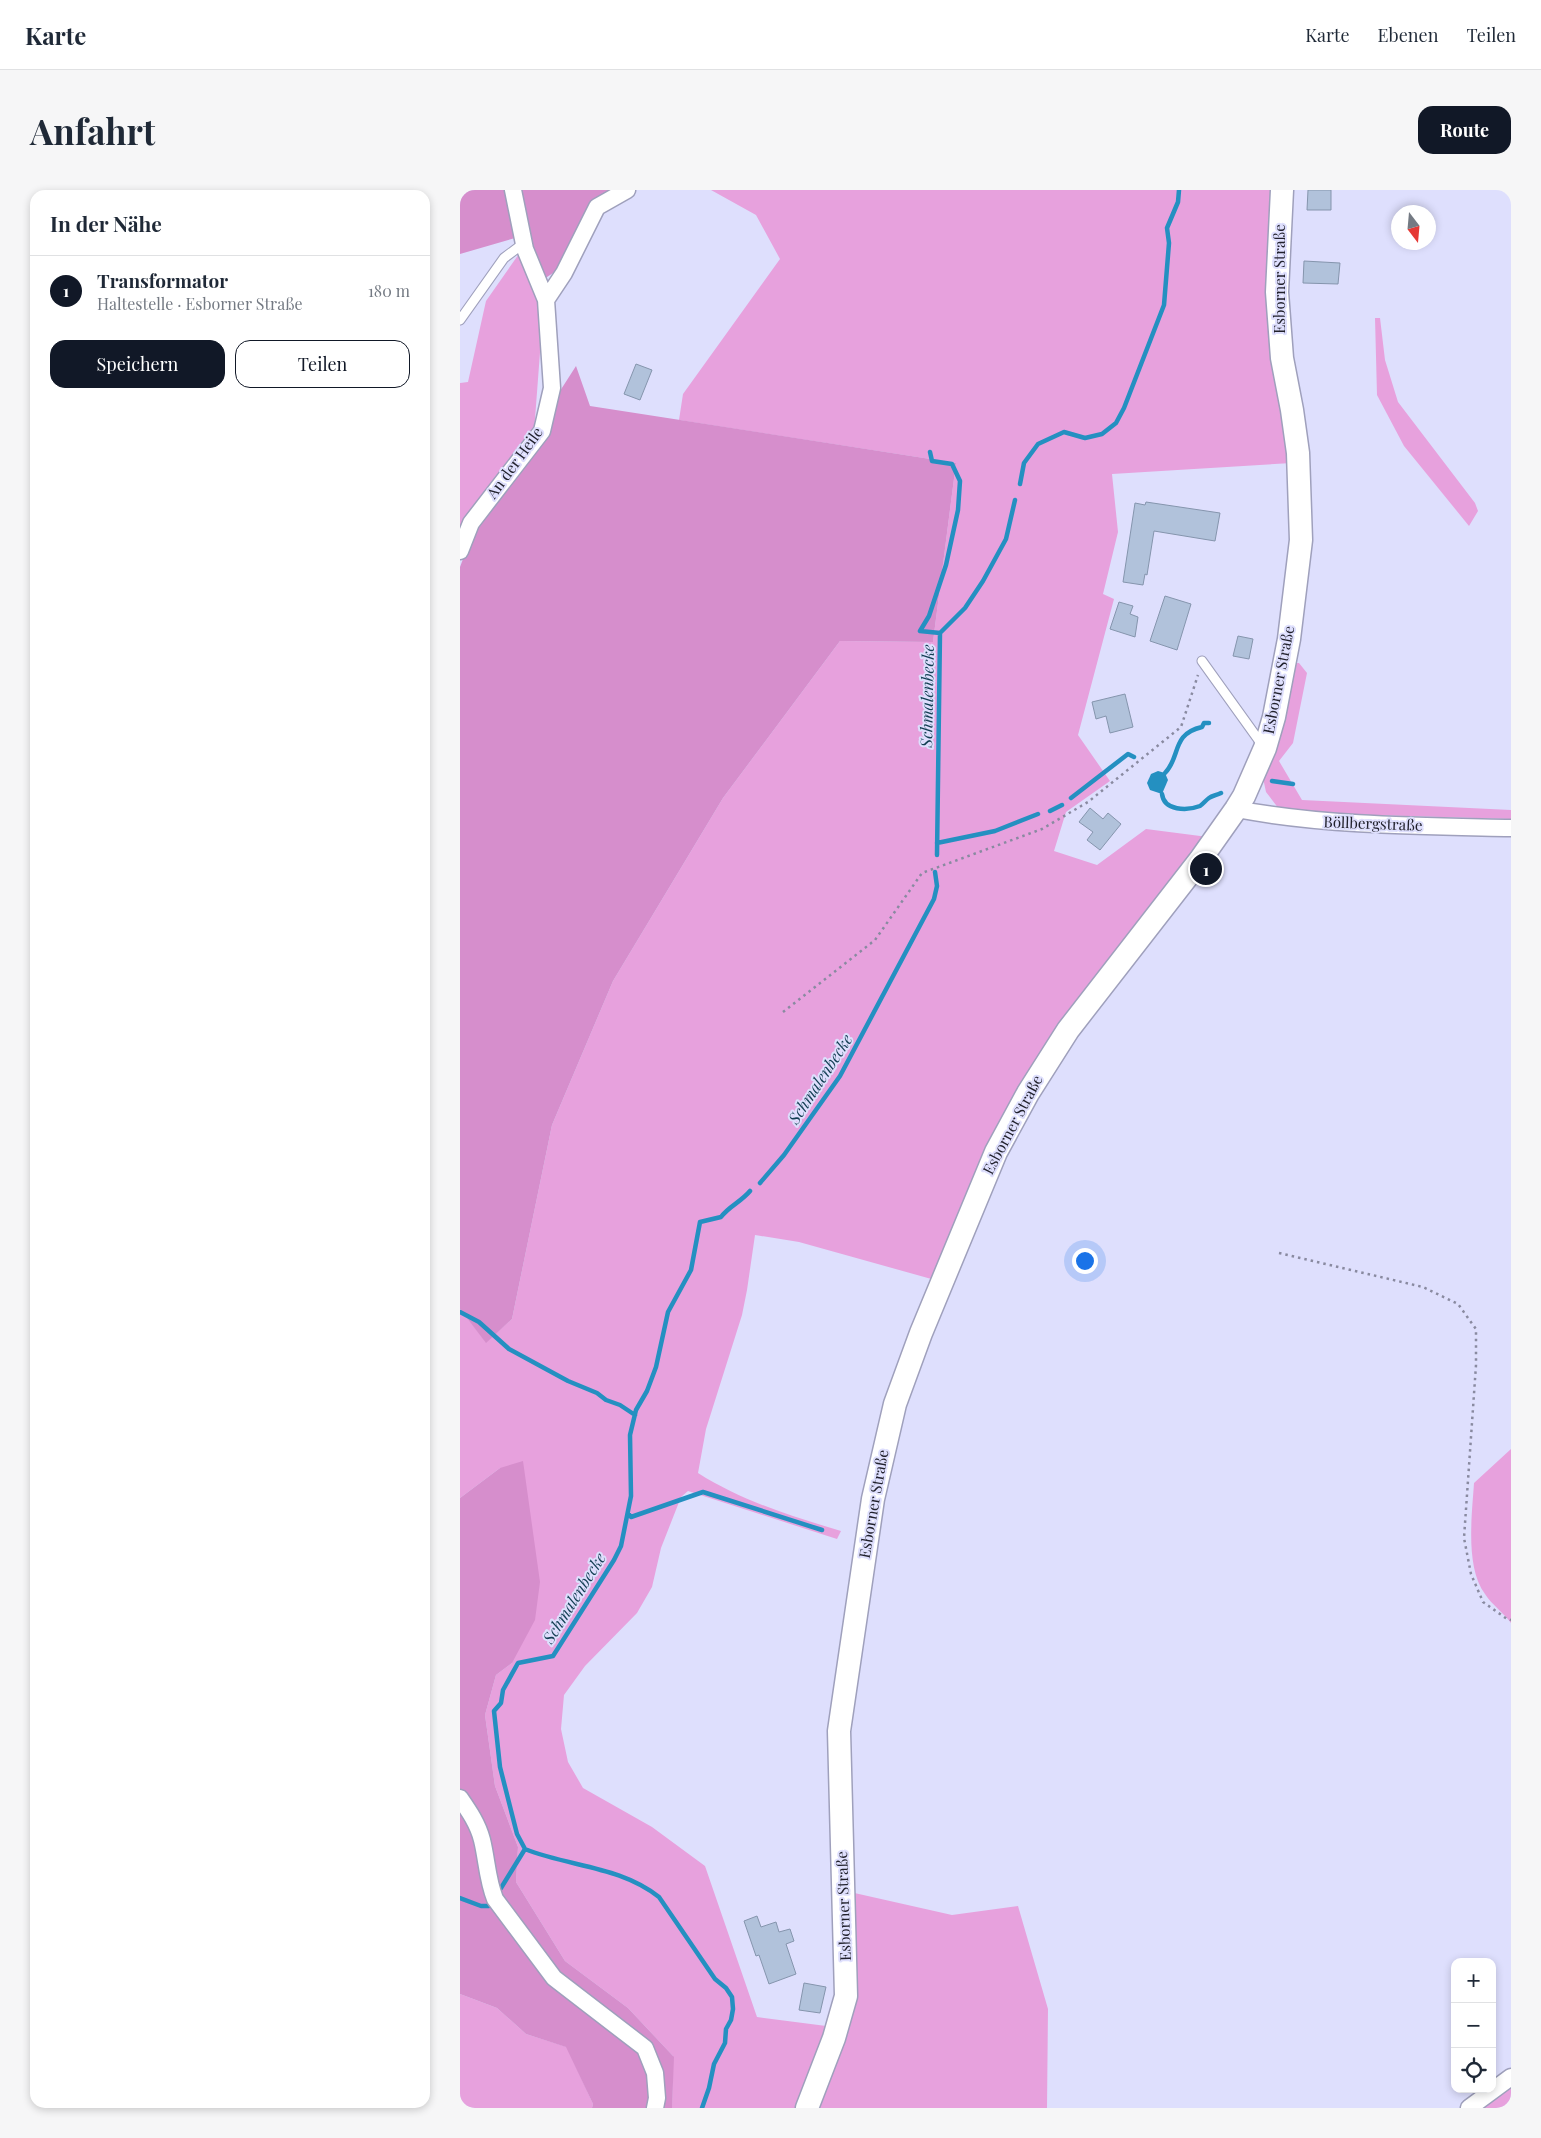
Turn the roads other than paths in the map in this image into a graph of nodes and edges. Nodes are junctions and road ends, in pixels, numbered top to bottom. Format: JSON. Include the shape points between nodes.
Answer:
{"nodes":[{"id":1,"x":513,"y":190,"type":"edge"},
{"id":2,"x":627,"y":190,"type":"edge"},
{"id":3,"x":1282,"y":190,"type":"edge"},
{"id":4,"x":524,"y":243,"type":"junction"},
{"id":5,"x":546,"y":300,"type":"junction"},
{"id":6,"x":460,"y":320,"type":"edge"},
{"id":7,"x":460,"y":551,"type":"edge"},
{"id":8,"x":1202,"y":661,"type":"road end"},
{"id":9,"x":1264,"y":748,"type":"junction"},
{"id":10,"x":1236,"y":809,"type":"junction"},
{"id":11,"x":1511,"y":828,"type":"edge"},
{"id":12,"x":460,"y":1798,"type":"edge"},
{"id":13,"x":1511,"y":2077,"type":"edge"},
{"id":14,"x":655,"y":2108,"type":"edge"},
{"id":15,"x":807,"y":2108,"type":"edge"},
{"id":16,"x":1469,"y":2108,"type":"edge"}],
"edges":[{"from":1,"to":4,"type":"street","name":"An der Heile"},
{"from":2,"to":5,"type":"street","via":[[597,207],[564,273]]},
{"from":3,"to":9,"type":"main road","name":"Esborner Straße","via":[[1277,292],[1282,358],[1298,452],[1301,540],[1282,681]]},
{"from":4,"to":5,"type":"street","name":"An der Heile"},
{"from":4,"to":6,"type":"lane","via":[[504,258]]},
{"from":5,"to":7,"type":"street","name":"An der Heile","via":[[552,388],[542,432],[471,523]]},
{"from":8,"to":9,"type":"lane"},
{"from":9,"to":10,"type":"main road","name":"Esborner Straße"},
{"from":10,"to":11,"type":"street","name":"Böllbergstraße","via":[[1322,822]]},
{"from":10,"to":15,"type":"main road","name":"Esborner Straße","via":[[1068,1030],[1028,1093],[996,1152],[895,1404],[873,1499],[839,1731],[846,1952],[844,2006]]},
{"from":12,"to":14,"type":"street","via":[[482,1839],[489,1884],[495,1899],[554,1978],[644,2048],[655,2073]]},
{"from":13,"to":16,"type":"street"}]}
